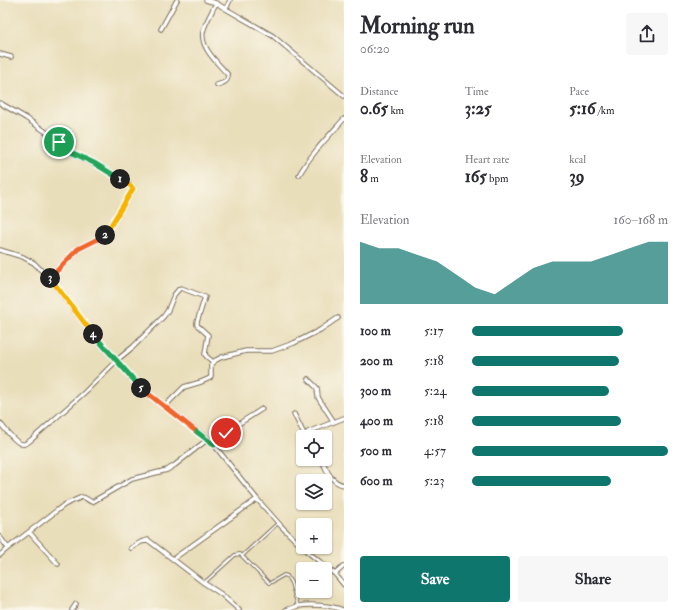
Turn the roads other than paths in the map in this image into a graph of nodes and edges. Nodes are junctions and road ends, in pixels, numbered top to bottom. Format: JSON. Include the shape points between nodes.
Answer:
{"nodes":[{"id":1,"x":177,"y":0,"type":"edge"},
{"id":2,"x":206,"y":0,"type":"edge"},
{"id":3,"x":230,"y":0,"type":"edge"},
{"id":4,"x":216,"y":3,"type":"junction"},
{"id":5,"x":226,"y":9,"type":"junction"},
{"id":6,"x":161,"y":29,"type":"dead end"},
{"id":7,"x":0,"y":54,"type":"edge"},
{"id":8,"x":11,"y":58,"type":"dead end"},
{"id":9,"x":217,"y":85,"type":"dead end"},
{"id":10,"x":344,"y":96,"type":"edge"},
{"id":11,"x":0,"y":103,"type":"edge"},
{"id":12,"x":344,"y":119,"type":"edge"},
{"id":13,"x":299,"y":175,"type":"dead end"},
{"id":14,"x":0,"y":250,"type":"edge"},
{"id":15,"x":49,"y":278,"type":"junction"},
{"id":16,"x":338,"y":318,"type":"dead end"},
{"id":17,"x":117,"y":360,"type":"junction"},
{"id":18,"x":213,"y":362,"type":"junction"},
{"id":19,"x":308,"y":379,"type":"dead end"},
{"id":20,"x":165,"y":406,"type":"junction"},
{"id":21,"x":262,"y":409,"type":"dead end"},
{"id":22,"x":294,"y":414,"type":"dead end"},
{"id":23,"x":344,"y":418,"type":"edge"},
{"id":24,"x":334,"y":422,"type":"junction"},
{"id":25,"x":0,"y":423,"type":"edge"},
{"id":26,"x":302,"y":430,"type":"edge"},
{"id":27,"x":313,"y":430,"type":"edge"},
{"id":28,"x":208,"y":439,"type":"junction"},
{"id":29,"x":214,"y":445,"type":"junction"},
{"id":30,"x":324,"y":466,"type":"edge"},
{"id":31,"x":344,"y":485,"type":"edge"},
{"id":32,"x":257,"y":499,"type":"junction"},
{"id":33,"x":278,"y":523,"type":"junction"},
{"id":34,"x":29,"y":532,"type":"junction"},
{"id":35,"x":0,"y":537,"type":"edge"},
{"id":36,"x":8,"y":548,"type":"junction"},
{"id":37,"x":131,"y":548,"type":"dead end"},
{"id":38,"x":0,"y":555,"type":"edge"},
{"id":39,"x":242,"y":556,"type":"junction"},
{"id":40,"x":173,"y":559,"type":"junction"},
{"id":41,"x":58,"y":564,"type":"dead end"},
{"id":42,"x":344,"y":566,"type":"edge"},
{"id":43,"x":335,"y":574,"type":"junction"},
{"id":44,"x":204,"y":583,"type":"junction"},
{"id":45,"x":344,"y":585,"type":"edge"},
{"id":46,"x":76,"y":604,"type":"dead end"},
{"id":47,"x":298,"y":606,"type":"junction"},
{"id":48,"x":72,"y":610,"type":"edge"},
{"id":49,"x":239,"y":610,"type":"edge"},
{"id":50,"x":286,"y":610,"type":"edge"},
{"id":51,"x":343,"y":610,"type":"edge"}],
"edges":[{"from":1,"to":6,"type":"street"},
{"from":2,"to":4,"type":"street"},
{"from":3,"to":5,"type":"street"},
{"from":4,"to":5,"type":"street"},
{"from":4,"to":9,"type":"street","via":[[203,38],[206,49],[228,75],[225,82]]},
{"from":5,"to":10,"type":"street","via":[[273,36]]},
{"from":7,"to":8,"type":"street"},
{"from":11,"to":15,"type":"street","via":[[26,118],[71,152],[133,187],[104,236],[78,249]]},
{"from":12,"to":13,"type":"street","via":[[314,152]]},
{"from":14,"to":15,"type":"street","via":[[32,261]]},
{"from":15,"to":17,"type":"street","via":[[94,336]]},
{"from":16,"to":18,"type":"street","via":[[294,343],[272,351],[246,351]]},
{"from":17,"to":18,"type":"street","via":[[164,316],[176,291],[181,288],[205,297],[196,325],[208,335],[205,354]]},
{"from":17,"to":20,"type":"street","via":[[143,390]]},
{"from":17,"to":25,"type":"street","via":[[68,408],[26,444],[15,441]]},
{"from":18,"to":20,"type":"street","via":[[210,378],[184,387]]},
{"from":19,"to":24,"type":"street","via":[[316,386],[319,399]]},
{"from":20,"to":28,"type":"street"},
{"from":21,"to":29,"type":"street","via":[[232,428]]},
{"from":22,"to":26,"type":"street"},
{"from":23,"to":24,"type":"street"},
{"from":24,"to":27,"type":"street"},
{"from":28,"to":29,"type":"street"},
{"from":28,"to":34,"type":"street","via":[[167,470],[132,479],[92,502],[84,497],[75,500],[64,505]]},
{"from":29,"to":32,"type":"street"},
{"from":30,"to":31,"type":"street","via":[[332,479]]},
{"from":32,"to":33,"type":"street"},
{"from":32,"to":40,"type":"street"},
{"from":33,"to":39,"type":"lane"},
{"from":33,"to":43,"type":"street","via":[[304,549]]},
{"from":34,"to":36,"type":"street"},
{"from":34,"to":41,"type":"street"},
{"from":35,"to":36,"type":"street"},
{"from":36,"to":38,"type":"street"},
{"from":37,"to":40,"type":"street","via":[[148,540]]},
{"from":39,"to":44,"type":"lane","via":[[235,555]]},
{"from":39,"to":47,"type":"lane","via":[[269,583],[284,575],[287,576]]},
{"from":40,"to":44,"type":"street"},
{"from":42,"to":43,"type":"street"},
{"from":43,"to":45,"type":"street"},
{"from":44,"to":49,"type":"street"},
{"from":46,"to":48,"type":"street"},
{"from":47,"to":50,"type":"street"},
{"from":47,"to":51,"type":"street","via":[[325,606]]}]}
